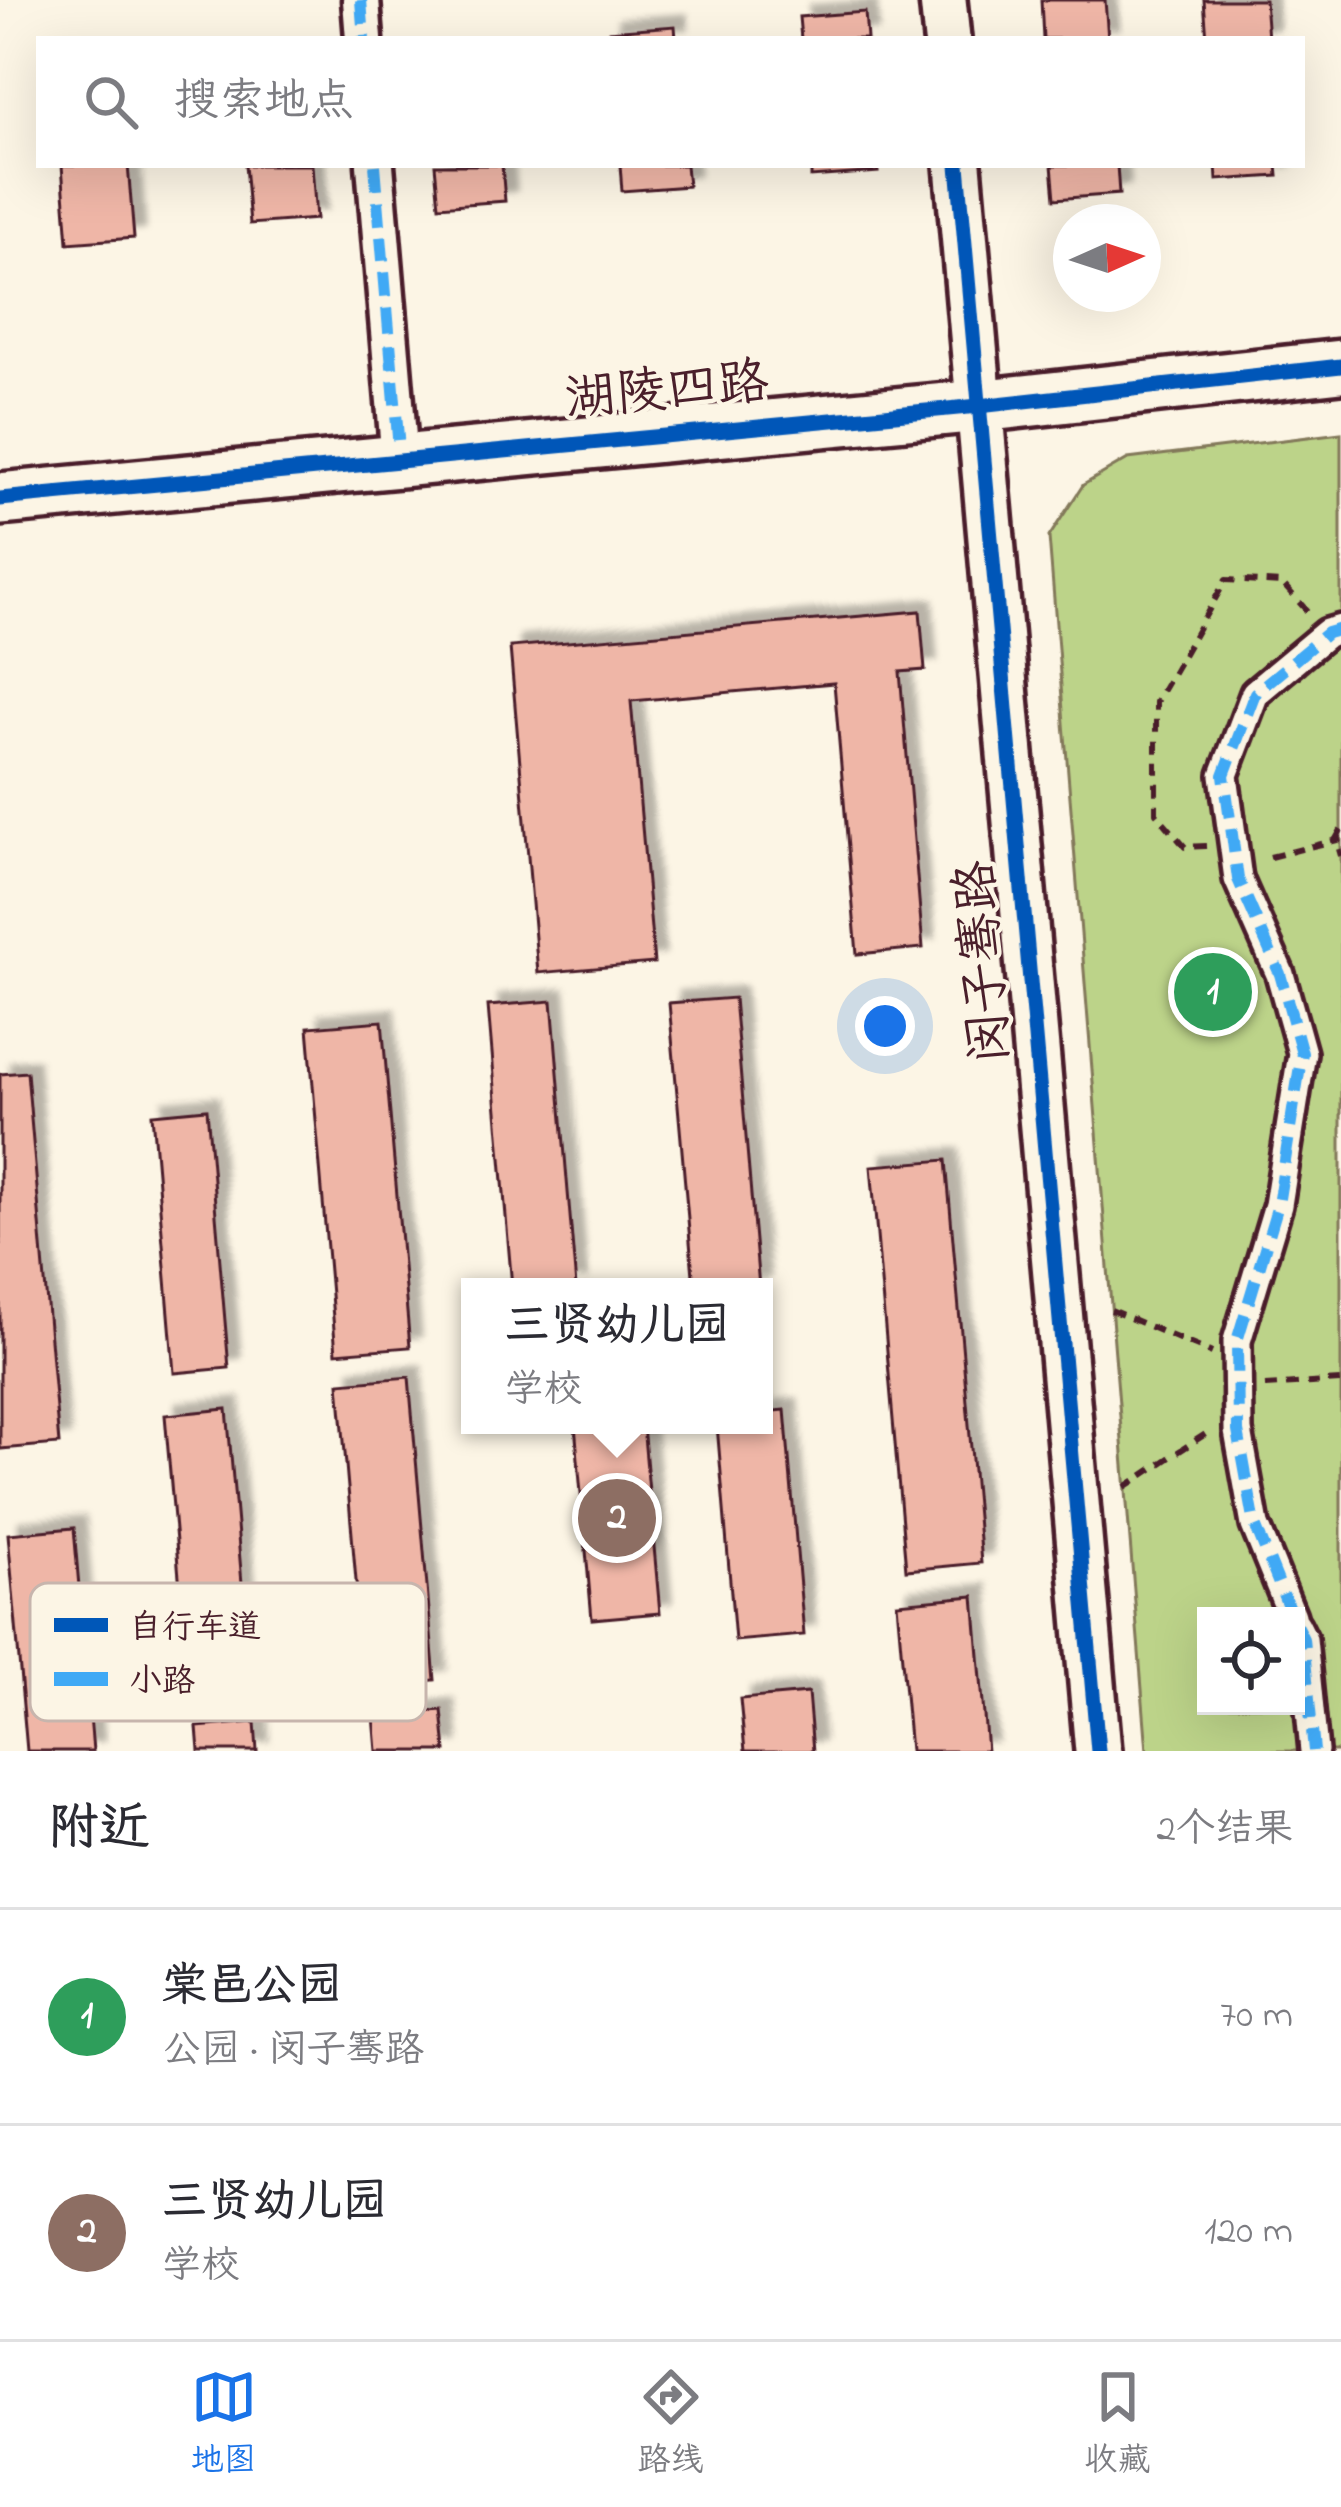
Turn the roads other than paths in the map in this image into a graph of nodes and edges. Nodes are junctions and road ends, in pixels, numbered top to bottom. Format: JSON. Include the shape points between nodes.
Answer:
{"nodes":[{"id":1,"x":361,"y":0,"type":"edge"},
{"id":2,"x":944,"y":0,"type":"edge"},
{"id":3,"x":364,"y":36,"type":"edge"},
{"id":4,"x":947,"y":36,"type":"edge"},
{"id":5,"x":375,"y":168,"type":"edge"},
{"id":6,"x":958,"y":168,"type":"edge"},
{"id":7,"x":1341,"y":366,"type":"edge"},
{"id":8,"x":979,"y":406,"type":"junction"},
{"id":9,"x":400,"y":461,"type":"junction"},
{"id":10,"x":0,"y":500,"type":"edge"},
{"id":11,"x":1334,"y":631,"type":"edge"},
{"id":12,"x":1288,"y":1607,"type":"edge"},
{"id":13,"x":1305,"y":1659,"type":"edge"},
{"id":14,"x":1098,"y":1751,"type":"edge"},
{"id":15,"x":1314,"y":1751,"type":"edge"}],
"edges":[{"from":1,"to":3,"type":"street"},
{"from":2,"to":4,"type":"street"},
{"from":5,"to":9,"type":"street"},
{"from":6,"to":8,"type":"street","name":"闵子骞路"},
{"from":7,"to":8,"type":"main road","name":"湖陵四路"},
{"from":8,"to":9,"type":"main road","name":"湖陵四路"},
{"from":8,"to":14,"type":"street","name":"闵子骞路"},
{"from":9,"to":10,"type":"main road","name":"湖陵四路"},
{"from":11,"to":12,"type":"street","via":[[1255,693],[1224,775],[1238,879],[1280,974],[1302,1053],[1278,1205],[1237,1341],[1238,1431],[1255,1526]]},
{"from":13,"to":15,"type":"street"}]}
